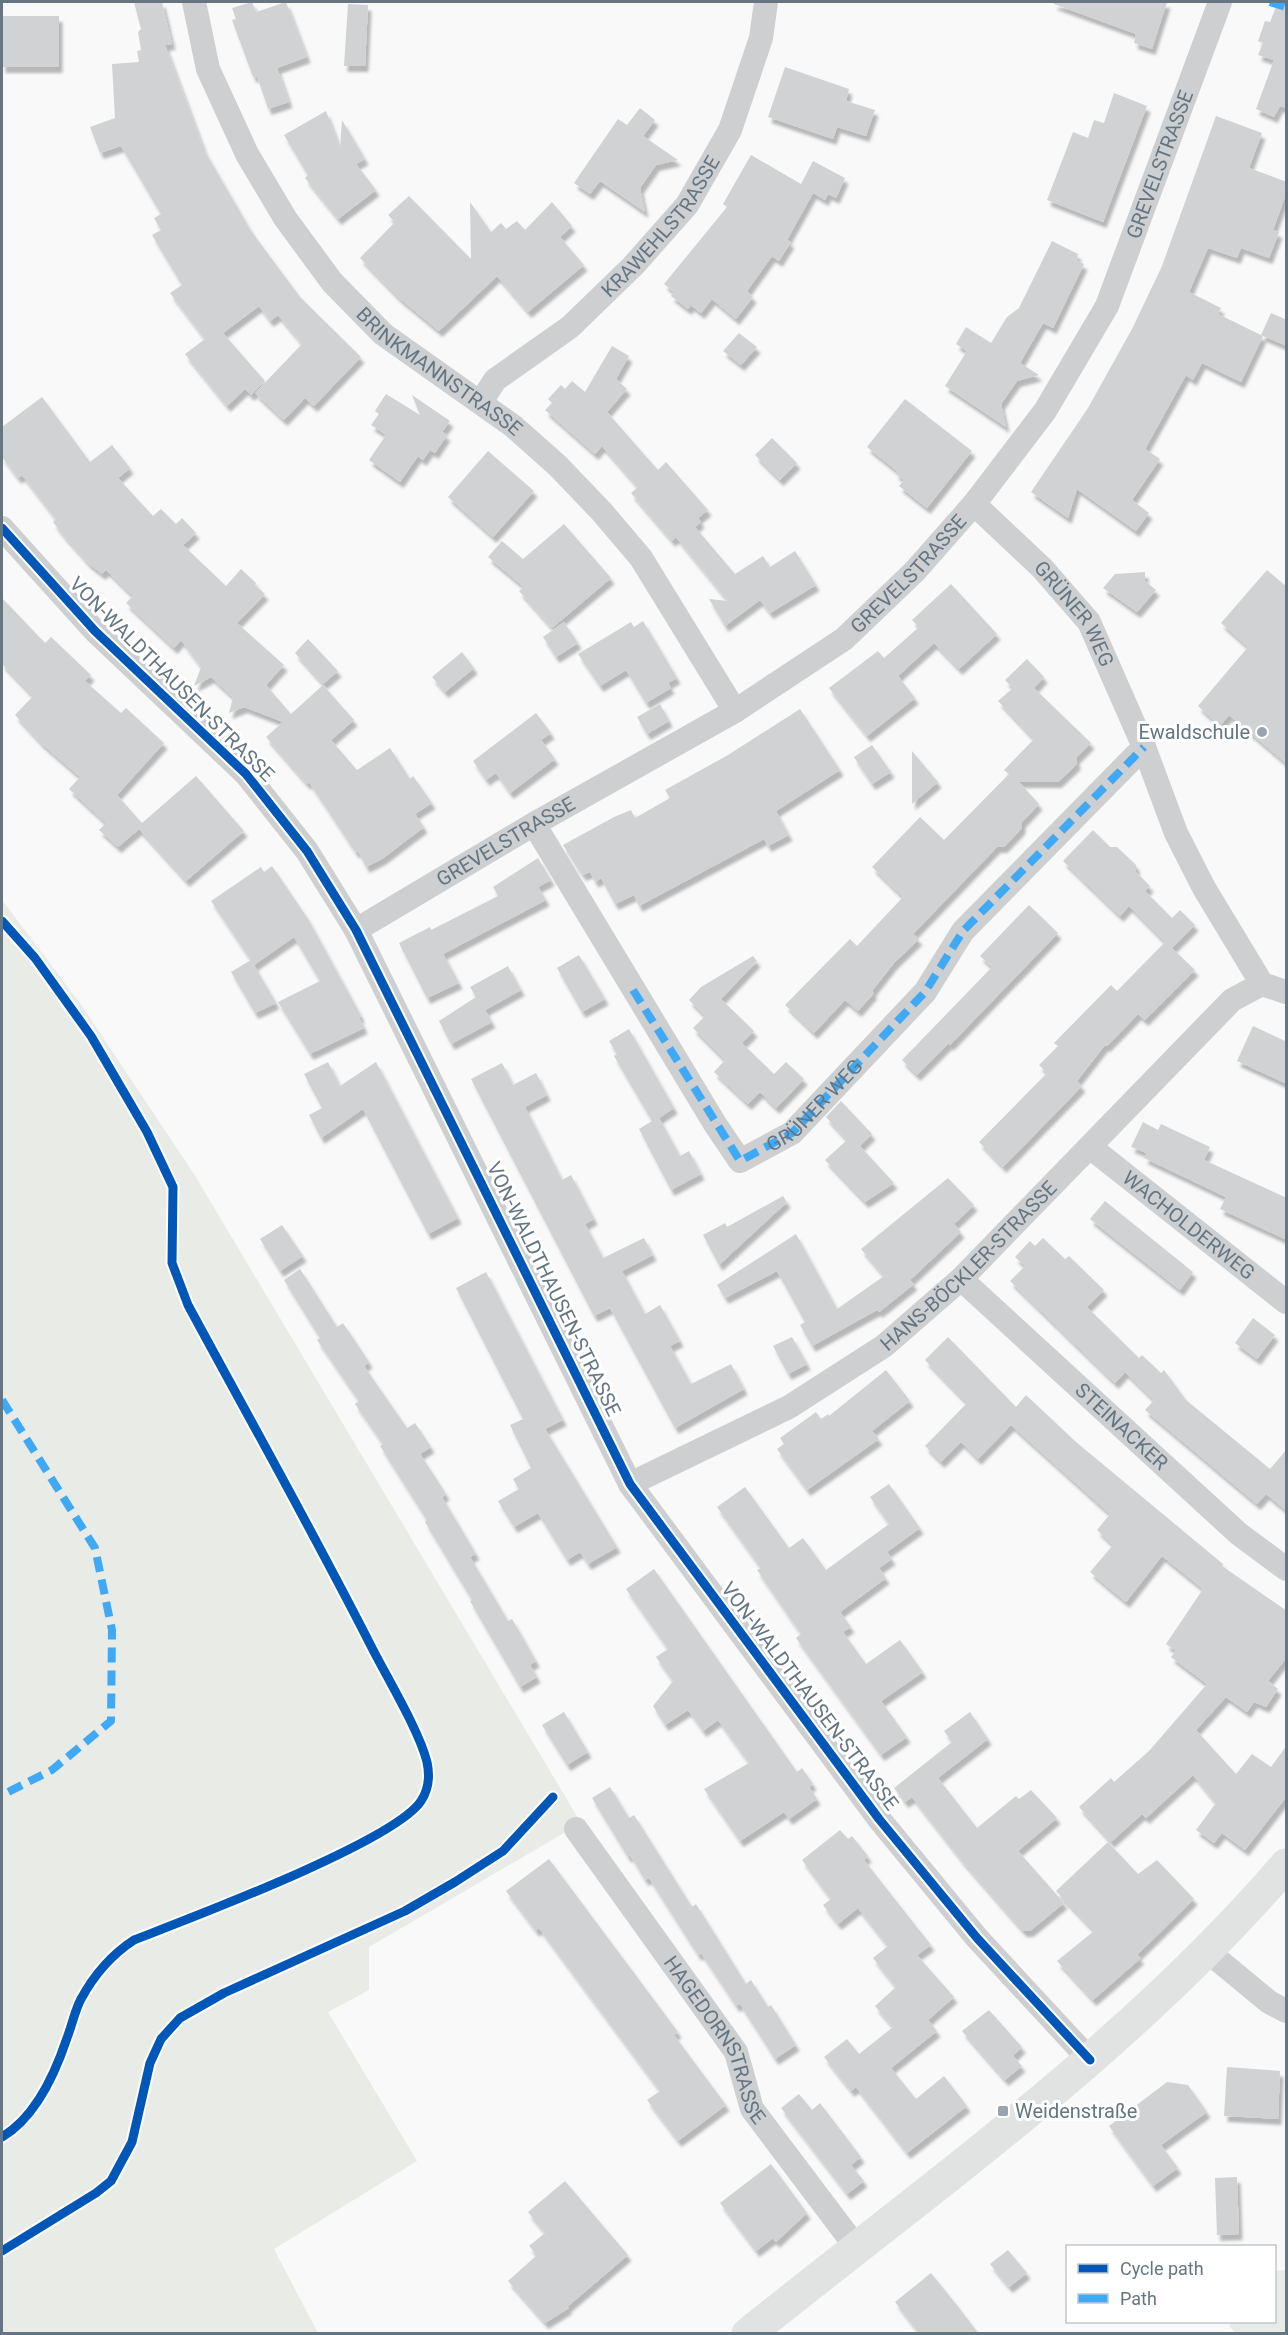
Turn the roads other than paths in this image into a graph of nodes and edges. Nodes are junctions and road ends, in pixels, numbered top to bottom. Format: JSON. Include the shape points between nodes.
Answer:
{"nodes":[{"id":1,"x":194,"y":2,"type":"edge"},
{"id":2,"x":766,"y":2,"type":"edge"},
{"id":3,"x":1220,"y":2,"type":"edge"},
{"id":4,"x":481,"y":402,"type":"junction"},
{"id":5,"x":974,"y":504,"type":"junction"},
{"id":6,"x":2,"y":528,"type":"edge"},
{"id":7,"x":735,"y":711,"type":"junction"},
{"id":8,"x":1144,"y":747,"type":"junction"},
{"id":9,"x":534,"y":825,"type":"junction"},
{"id":10,"x":356,"y":930,"type":"junction"},
{"id":11,"x":1262,"y":984,"type":"junction"},
{"id":12,"x":1287,"y":992,"type":"edge"},
{"id":13,"x":1090,"y":1147,"type":"junction"},
{"id":14,"x":961,"y":1279,"type":"junction"},
{"id":15,"x":1287,"y":1302,"type":"edge"},
{"id":16,"x":630,"y":1484,"type":"junction"},
{"id":17,"x":1287,"y":1569,"type":"edge"},
{"id":18,"x":576,"y":1830,"type":"dead end"},
{"id":19,"x":1287,"y":1865,"type":"edge"},
{"id":20,"x":1206,"y":1950,"type":"junction"},
{"id":21,"x":1287,"y":2011,"type":"edge"},
{"id":22,"x":1090,"y":2061,"type":"junction"},
{"id":23,"x":856,"y":2247,"type":"junction"},
{"id":24,"x":748,"y":2334,"type":"edge"}],
"edges":[{"from":1,"to":4,"type":"street","name":"BRINKMANNSTRASSE","via":[[208,69],[247,154],[285,218],[332,282],[383,334]]},
{"from":2,"to":4,"type":"street","name":"KRAWEHLSTRASSE","via":[[761,38],[730,130],[687,205],[633,266],[578,319],[495,380]]},
{"from":3,"to":5,"type":"street","name":"GREVELSTRASSE","via":[[1107,306],[1045,411]]},
{"from":4,"to":7,"type":"street","name":"BRINKMANNSTRASSE","via":[[558,466],[641,558]]},
{"from":5,"to":7,"type":"street","name":"GREVELSTRASSE","via":[[915,572],[844,639]]},
{"from":5,"to":8,"type":"street","name":"GRÜNER WEG","via":[[1042,568],[1089,622]]},
{"from":6,"to":10,"type":"street","name":"VON-WALDTHAUSEN-STRASSE","via":[[95,631],[246,774],[307,851]]},
{"from":7,"to":9,"type":"street","name":"GREVELSTRASSE"},
{"from":8,"to":9,"type":"street","name":"GRÜNER WEG","via":[[963,931],[925,992],[792,1133],[740,1161]]},
{"from":8,"to":11,"type":"street","name":"GRÜNER WEG","via":[[1176,833]]},
{"from":9,"to":10,"type":"street","name":"GREVELSTRASSE"},
{"from":10,"to":16,"type":"street","name":"VON-WALDTHAUSEN-STRASSE"},
{"from":11,"to":12,"type":"street"},
{"from":11,"to":13,"type":"street","name":"HANS-BÖCKLER-STRASSE","via":[[1232,1000]]},
{"from":13,"to":14,"type":"street","name":"HANS-BÖCKLER-STRASSE"},
{"from":13,"to":15,"type":"street","name":"WACHOLDERWEG"},
{"from":14,"to":16,"type":"street","name":"HANS-BÖCKLER-STRASSE","via":[[884,1346],[789,1407]]},
{"from":14,"to":17,"type":"street","name":"STEINACKER","via":[[1239,1534]]},
{"from":16,"to":22,"type":"street","name":"VON-WALDTHAUSEN-STRASSE","via":[[879,1819],[977,1938]]},
{"from":18,"to":23,"type":"street","name":"HAGEDORNSTRASSE","via":[[736,2052],[752,2109]]},
{"from":19,"to":20,"type":"street"},
{"from":20,"to":21,"type":"street","via":[[1269,2002]]},
{"from":20,"to":22,"type":"street"},
{"from":22,"to":23,"type":"street"},
{"from":23,"to":24,"type":"street"}]}
